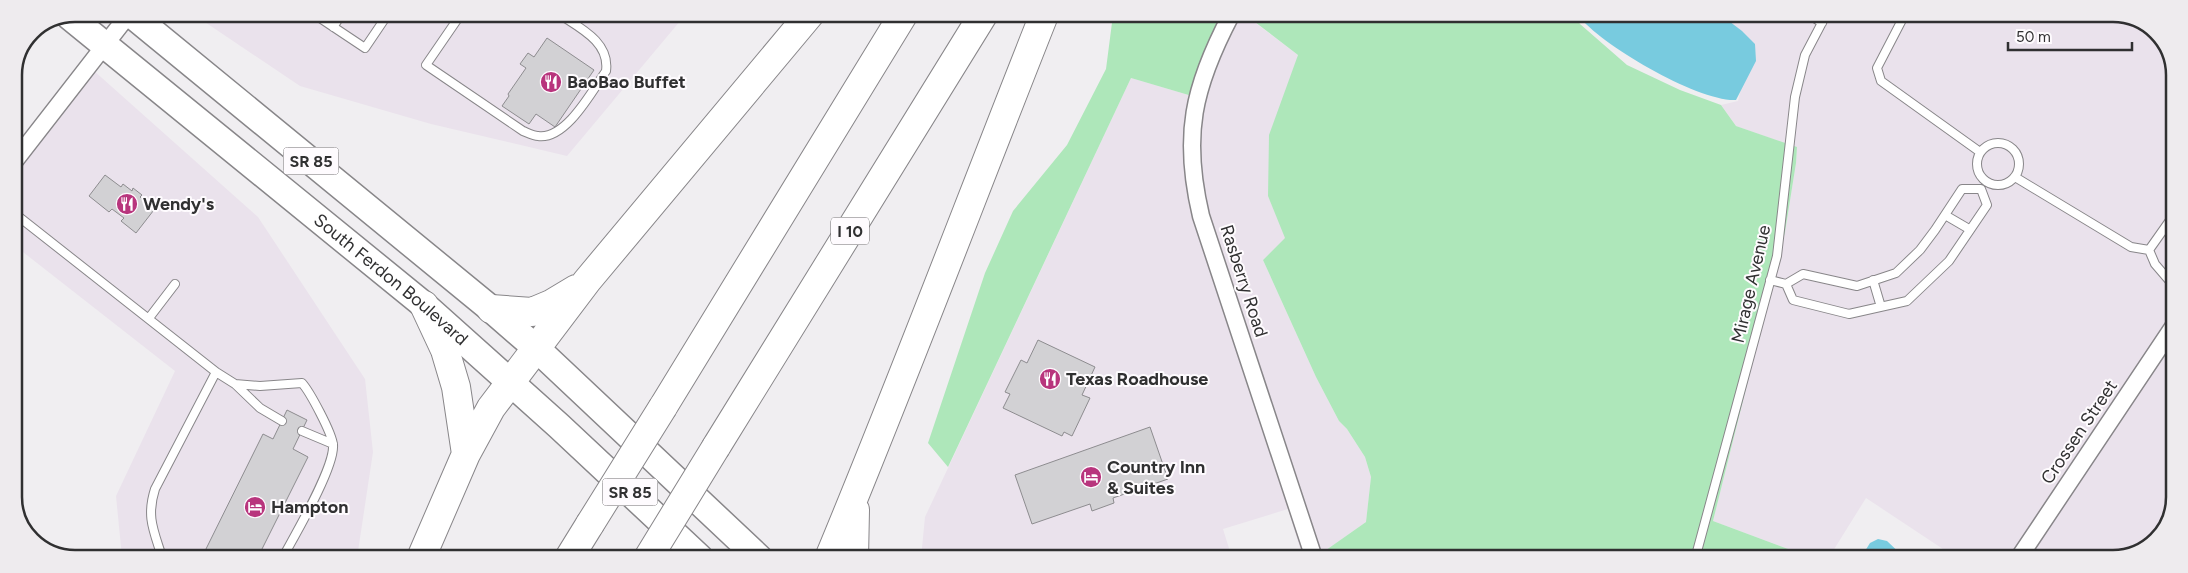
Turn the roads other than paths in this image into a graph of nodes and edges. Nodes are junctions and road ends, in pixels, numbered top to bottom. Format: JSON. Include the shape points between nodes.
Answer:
{"nodes":[{"id":1,"x":77,"y":22,"type":"edge"},
{"id":2,"x":124,"y":22,"type":"edge"},
{"id":3,"x":140,"y":22,"type":"edge"},
{"id":4,"x":326,"y":22,"type":"edge"},
{"id":5,"x":336,"y":22,"type":"edge"},
{"id":6,"x":383,"y":22,"type":"edge"},
{"id":7,"x":456,"y":22,"type":"edge"},
{"id":8,"x":572,"y":22,"type":"edge"},
{"id":9,"x":803,"y":22,"type":"edge"},
{"id":10,"x":899,"y":22,"type":"edge"},
{"id":11,"x":979,"y":22,"type":"edge"},
{"id":12,"x":1041,"y":22,"type":"edge"},
{"id":13,"x":1228,"y":22,"type":"edge"},
{"id":14,"x":1901,"y":22,"type":"edge"},
{"id":15,"x":1822,"y":23,"type":"edge"},
{"id":16,"x":333,"y":27,"type":"junction"},
{"id":17,"x":106,"y":44,"type":"junction"},
{"id":18,"x":22,"y":152,"type":"edge"},
{"id":19,"x":1980,"y":152,"type":"junction"},
{"id":20,"x":2015,"y":177,"type":"junction"},
{"id":21,"x":1983,"y":186,"type":"junction"},
{"id":22,"x":1945,"y":215,"type":"junction"},
{"id":23,"x":22,"y":219,"type":"edge"},
{"id":24,"x":2165,"y":228,"type":"edge"},
{"id":25,"x":1969,"y":229,"type":"junction"},
{"id":26,"x":2149,"y":250,"type":"junction"},
{"id":27,"x":2165,"y":276,"type":"edge"},
{"id":28,"x":1770,"y":280,"type":"junction"},
{"id":29,"x":1873,"y":280,"type":"junction"},
{"id":30,"x":587,"y":281,"type":"junction"},
{"id":31,"x":176,"y":284,"type":"dead end"},
{"id":32,"x":1786,"y":284,"type":"junction"},
{"id":33,"x":424,"y":305,"type":"junction"},
{"id":34,"x":1881,"y":307,"type":"junction"},
{"id":35,"x":491,"y":308,"type":"junction"},
{"id":36,"x":149,"y":318,"type":"junction"},
{"id":37,"x":2166,"y":338,"type":"edge"},
{"id":38,"x":536,"y":348,"type":"junction"},
{"id":39,"x":216,"y":372,"type":"junction"},
{"id":40,"x":511,"y":382,"type":"junction"},
{"id":41,"x":235,"y":384,"type":"junction"},
{"id":42,"x":282,"y":421,"type":"dead end"},
{"id":43,"x":302,"y":431,"type":"dead end"},
{"id":44,"x":333,"y":444,"type":"junction"},
{"id":45,"x":466,"y":454,"type":"junction"},
{"id":46,"x":856,"y":497,"type":"junction"},
{"id":47,"x":160,"y":550,"type":"edge"},
{"id":48,"x":287,"y":550,"type":"edge"},
{"id":49,"x":424,"y":550,"type":"edge"},
{"id":50,"x":574,"y":550,"type":"edge"},
{"id":51,"x":653,"y":550,"type":"edge"},
{"id":52,"x":691,"y":550,"type":"edge"},
{"id":53,"x":751,"y":550,"type":"edge"},
{"id":54,"x":833,"y":550,"type":"edge"},
{"id":55,"x":854,"y":550,"type":"edge"},
{"id":56,"x":1311,"y":550,"type":"edge"},
{"id":57,"x":1697,"y":550,"type":"edge"},
{"id":58,"x":2024,"y":550,"type":"edge"}],
"edges":[{"from":1,"to":17,"type":"highway","name":"South Ferdon Boulevard","number":"SR 85"},
{"from":2,"to":17,"type":"street"},
{"from":3,"to":35,"type":"highway","number":"SR 85"},
{"from":4,"to":16,"type":"lane"},
{"from":5,"to":16,"type":"lane"},
{"from":6,"to":16,"type":"lane","via":[[365,48]]},
{"from":7,"to":8,"type":"lane","via":[[426,65],[524,131],[539,137],[567,126],[606,71],[604,51],[595,38]]},
{"from":9,"to":30,"type":"highway"},
{"from":10,"to":50,"type":"highway","bridge":true},
{"from":11,"to":51,"type":"highway","number":"I 10","bridge":true},
{"from":12,"to":46,"type":"highway","via":[[918,340],[862,473]]},
{"from":13,"to":56,"type":"street","name":"Rasberry Road","via":[[1213,49],[1199,89],[1191,131],[1192,174],[1201,216]]},
{"from":14,"to":19,"type":"lane","via":[[1877,68],[1881,81]]},
{"from":15,"to":28,"type":"lane","name":"Mirage Avenue","via":[[1805,55],[1795,97],[1777,256]]},
{"from":17,"to":18,"type":"street"},
{"from":17,"to":33,"type":"highway","name":"South Ferdon Boulevard","number":"SR 85"},
{"from":19,"to":20,"type":"lane","via":[[1993,144],[2008,145],[2014,150],[2019,163]]},
{"from":19,"to":21,"type":"lane","via":[[1976,167]]},
{"from":20,"to":21,"type":"lane","via":[[2003,185]]},
{"from":20,"to":26,"type":"lane","via":[[2131,248]]},
{"from":21,"to":22,"type":"lane","via":[[1962,190]]},
{"from":21,"to":25,"type":"lane","via":[[1987,205]]},
{"from":22,"to":25,"type":"lane"},
{"from":22,"to":29,"type":"lane","via":[[1920,250],[1896,273]]},
{"from":23,"to":36,"type":"lane"},
{"from":24,"to":26,"type":"lane"},
{"from":25,"to":34,"type":"lane","via":[[1949,261],[1907,301]]},
{"from":26,"to":27,"type":"lane"},
{"from":28,"to":32,"type":"lane"},
{"from":28,"to":57,"type":"lane","name":"Mirage Avenue"},
{"from":29,"to":32,"type":"lane","via":[[1857,286],[1803,274]]},
{"from":29,"to":34,"type":"lane"},
{"from":30,"to":35,"type":"highway","via":[[532,312]]},
{"from":30,"to":38,"type":"highway"},
{"from":31,"to":36,"type":"lane"},
{"from":32,"to":34,"type":"lane","via":[[1793,300],[1848,314]]},
{"from":33,"to":40,"type":"highway","name":"South Ferdon Boulevard","number":"SR 85"},
{"from":33,"to":45,"type":"highway","via":[[445,350],[456,387]]},
{"from":35,"to":38,"type":"highway","number":"SR 85"},
{"from":36,"to":39,"type":"lane"},
{"from":37,"to":58,"type":"street","name":"Crossen Street"},
{"from":38,"to":40,"type":"highway"},
{"from":38,"to":53,"type":"highway","number":"SR 85"},
{"from":39,"to":41,"type":"lane"},
{"from":39,"to":47,"type":"lane","via":[[150,504]]},
{"from":40,"to":45,"type":"highway","via":[[491,408]]},
{"from":40,"to":52,"type":"highway","name":"South Ferdon Boulevard","number":"SR 85"},
{"from":41,"to":42,"type":"lane","via":[[260,408]]},
{"from":41,"to":44,"type":"lane","via":[[302,383],[311,393]]},
{"from":43,"to":44,"type":"lane"},
{"from":44,"to":48,"type":"lane","via":[[330,466]]},
{"from":45,"to":49,"type":"highway"},
{"from":46,"to":54,"type":"highway"},
{"from":46,"to":55,"type":"highway"}]}
